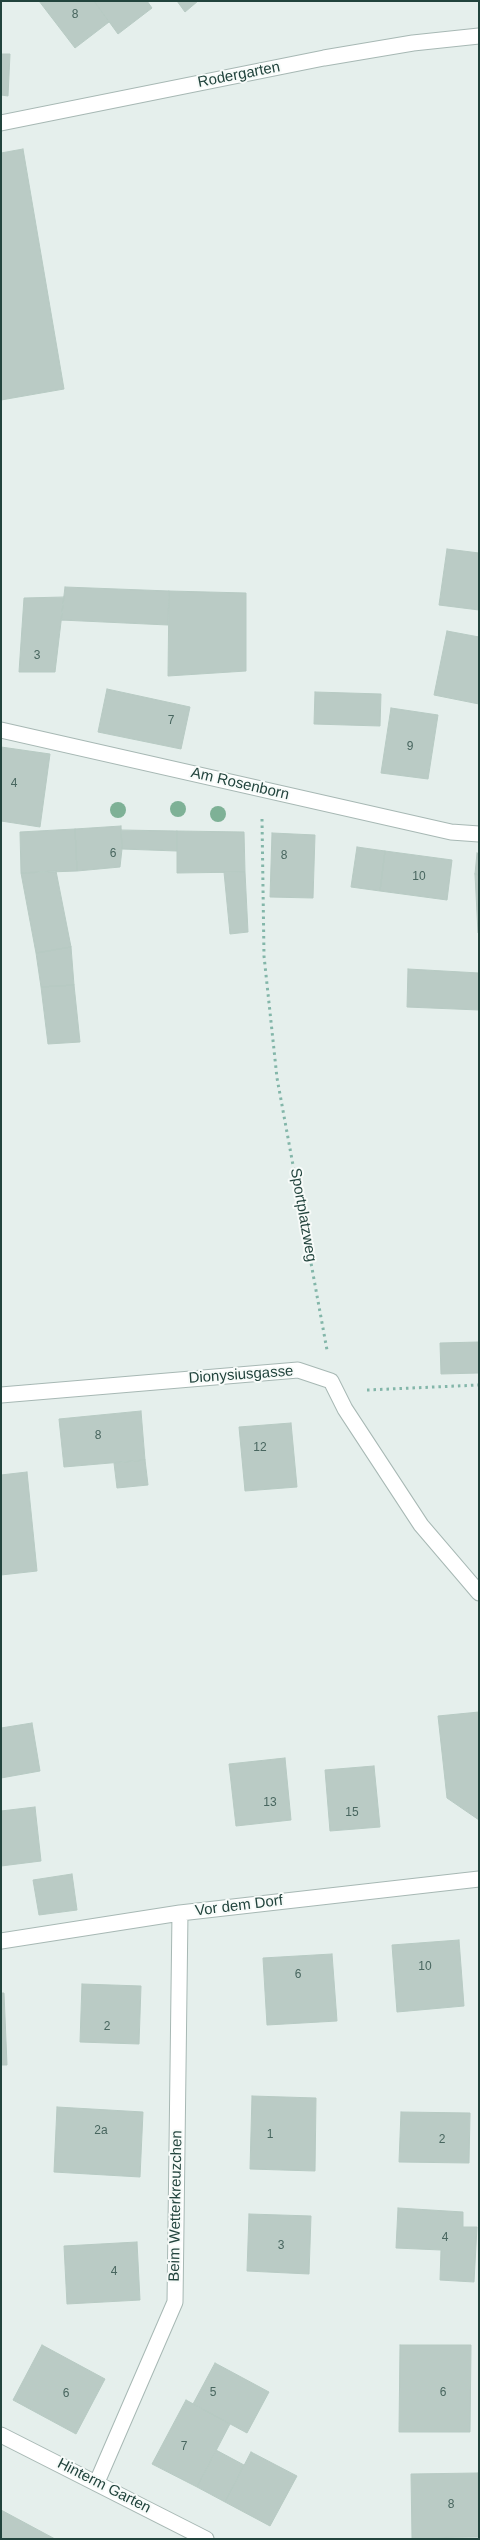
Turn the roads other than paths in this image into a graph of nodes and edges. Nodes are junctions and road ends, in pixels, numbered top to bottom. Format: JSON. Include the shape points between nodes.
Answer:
{"nodes":[{"id":1,"x":479,"y":36,"type":"edge"},
{"id":2,"x":1,"y":123,"type":"edge"},
{"id":3,"x":1,"y":730,"type":"edge"},
{"id":4,"x":479,"y":834,"type":"edge"},
{"id":5,"x":1,"y":1395,"type":"edge"},
{"id":6,"x":479,"y":1593,"type":"edge"},
{"id":7,"x":479,"y":1879,"type":"edge"},
{"id":8,"x":180,"y":1913,"type":"junction"},
{"id":9,"x":1,"y":1941,"type":"edge"},
{"id":10,"x":1,"y":2435,"type":"edge"},
{"id":11,"x":97,"y":2482,"type":"junction"},
{"id":12,"x":206,"y":2539,"type":"edge"}],
"edges":[{"from":1,"to":2,"type":"street","name":"Rodergarten","via":[[324,58]]},
{"from":3,"to":4,"type":"street","name":"Am Rosenborn","via":[[451,832]]},
{"from":5,"to":6,"type":"street","name":"Dionysiusgasse","via":[[298,1370],[331,1381],[345,1409],[422,1525]]},
{"from":7,"to":8,"type":"street","name":"Vor dem Dorf"},
{"from":8,"to":9,"type":"street","name":"Vor dem Dorf"},
{"from":8,"to":11,"type":"street","name":"Beim Wetterkreuzchen","via":[[175,2302]]},
{"from":10,"to":11,"type":"street","name":"Hinterm Garten"},
{"from":11,"to":12,"type":"street","name":"Hinterm Garten"}]}
